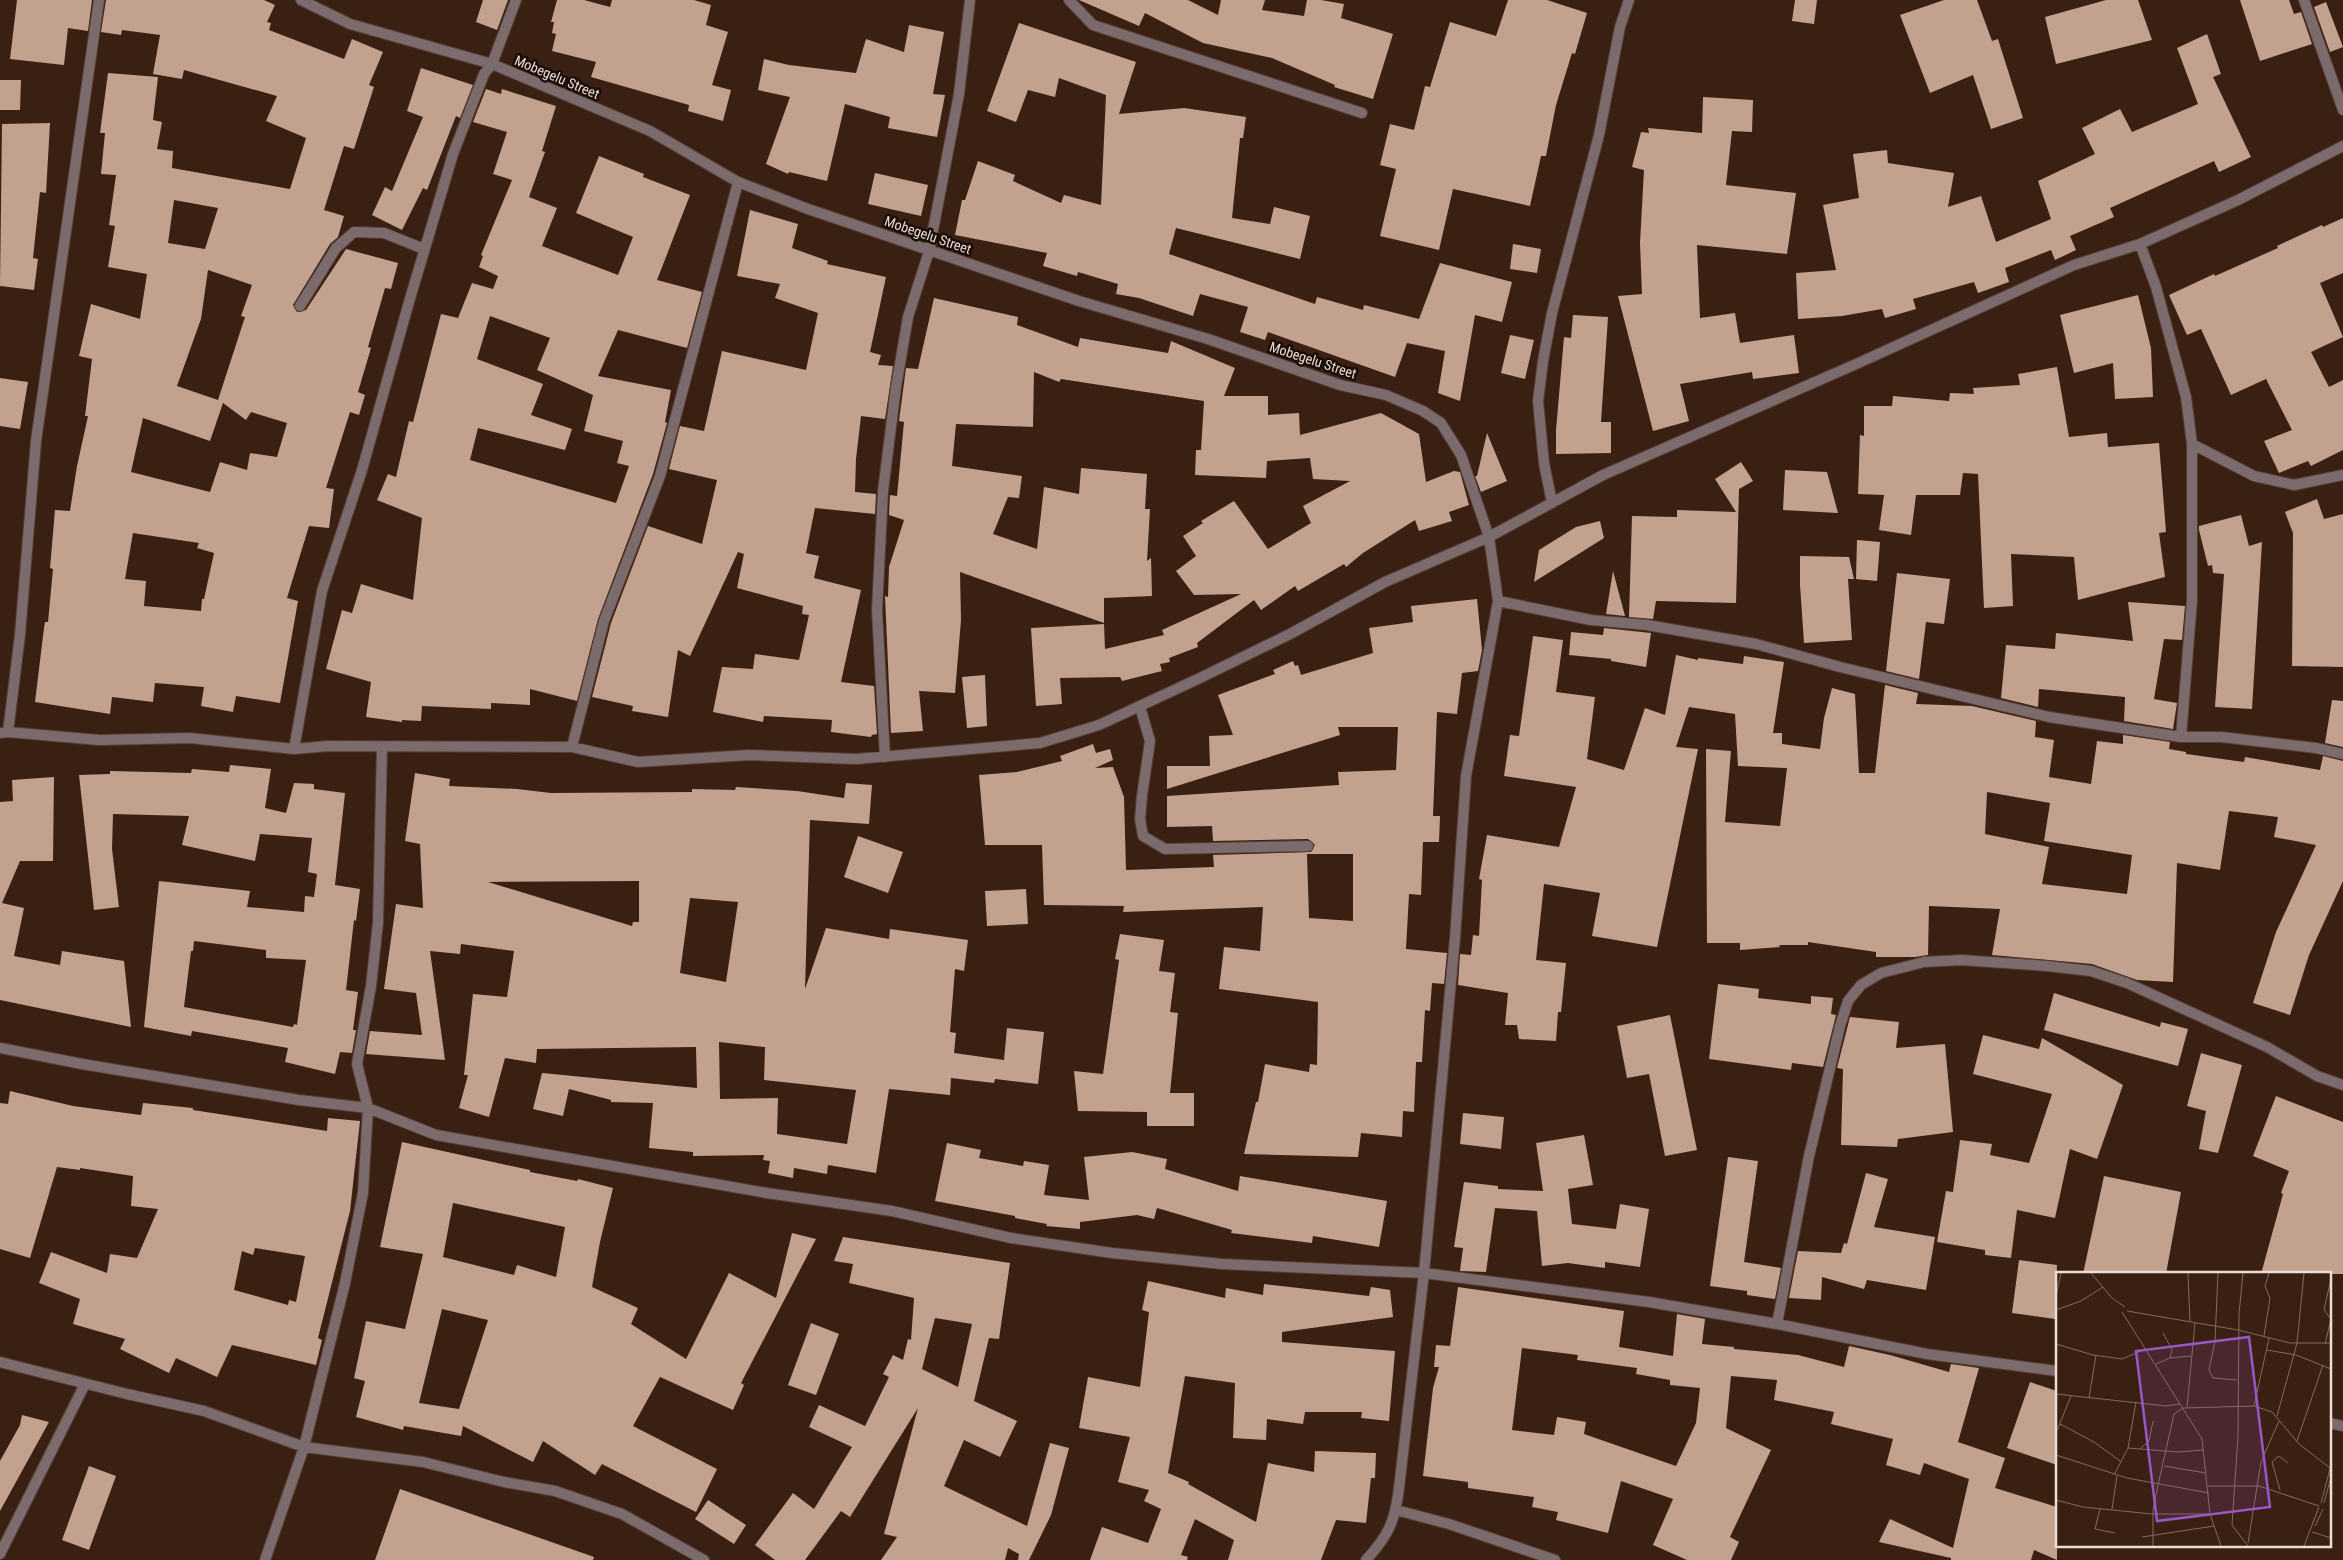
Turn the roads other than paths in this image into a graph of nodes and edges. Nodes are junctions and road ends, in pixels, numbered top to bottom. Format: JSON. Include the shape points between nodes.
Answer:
{"nodes":[{"id":1,"x":98,"y":0,"type":"edge"},
{"id":2,"x":301,"y":0,"type":"edge"},
{"id":3,"x":516,"y":0,"type":"edge"},
{"id":4,"x":970,"y":0,"type":"edge"},
{"id":5,"x":1069,"y":0,"type":"edge"},
{"id":6,"x":1629,"y":0,"type":"edge"},
{"id":7,"x":2304,"y":0,"type":"edge"},
{"id":8,"x":492,"y":64,"type":"junction"},
{"id":9,"x":2343,"y":110,"type":"edge"},
{"id":10,"x":1362,"y":113,"type":"dead end"},
{"id":11,"x":2343,"y":146,"type":"edge"},
{"id":12,"x":738,"y":182,"type":"junction"},
{"id":13,"x":2140,"y":244,"type":"junction"},
{"id":14,"x":424,"y":250,"type":"junction"},
{"id":15,"x":929,"y":251,"type":"junction"},
{"id":16,"x":300,"y":306,"type":"dead end"},
{"id":17,"x":2192,"y":444,"type":"junction"},
{"id":18,"x":2343,"y":475,"type":"edge"},
{"id":19,"x":1552,"y":502,"type":"junction"},
{"id":20,"x":1489,"y":537,"type":"junction"},
{"id":21,"x":1498,"y":601,"type":"junction"},
{"id":22,"x":1140,"y":707,"type":"junction"},
{"id":23,"x":4,"y":732,"type":"edge"},
{"id":24,"x":2181,"y":737,"type":"junction"},
{"id":25,"x":572,"y":747,"type":"junction"},
{"id":26,"x":382,"y":748,"type":"junction"},
{"id":27,"x":294,"y":749,"type":"junction"},
{"id":28,"x":2343,"y":754,"type":"edge"},
{"id":29,"x":884,"y":757,"type":"junction"},
{"id":30,"x":1308,"y":846,"type":"dead end"},
{"id":31,"x":0,"y":1048,"type":"edge"},
{"id":32,"x":2343,"y":1085,"type":"edge"},
{"id":33,"x":368,"y":1108,"type":"junction"},
{"id":34,"x":1424,"y":1273,"type":"junction"},
{"id":35,"x":1777,"y":1324,"type":"junction"},
{"id":36,"x":0,"y":1362,"type":"edge"},
{"id":37,"x":2056,"y":1371,"type":"edge"},
{"id":38,"x":85,"y":1384,"type":"junction"},
{"id":39,"x":2330,"y":1423,"type":"edge"},
{"id":40,"x":2343,"y":1426,"type":"edge"},
{"id":41,"x":304,"y":1447,"type":"junction"},
{"id":42,"x":1396,"y":1510,"type":"junction"},
{"id":43,"x":0,"y":1554,"type":"edge"},
{"id":44,"x":265,"y":1560,"type":"edge"},
{"id":45,"x":704,"y":1560,"type":"edge"},
{"id":46,"x":1366,"y":1560,"type":"edge"},
{"id":47,"x":1555,"y":1560,"type":"edge"}],
"edges":[{"from":1,"to":23,"type":"street","via":[[36,441],[20,635]]},
{"from":2,"to":8,"type":"street","name":"Mobegelu Street","via":[[350,24]]},
{"from":3,"to":8,"type":"street"},
{"from":4,"to":15,"type":"street","via":[[959,94]]},
{"from":5,"to":10,"type":"street","via":[[1093,25]]},
{"from":6,"to":19,"type":"street","via":[[1543,361],[1538,401],[1544,463]]},
{"from":7,"to":9,"type":"street"},
{"from":8,"to":12,"type":"street","name":"Mobegelu Street","via":[[650,131]]},
{"from":8,"to":14,"type":"street","via":[[484,74],[453,154]]},
{"from":11,"to":13,"type":"street","via":[[2238,200]]},
{"from":12,"to":15,"type":"street","name":"Mobegelu Street"},
{"from":12,"to":25,"type":"street","via":[[660,476],[604,621]]},
{"from":13,"to":17,"type":"street","via":[[2156,287],[2186,397]]},
{"from":13,"to":19,"type":"street","via":[[2074,264],[1603,475]]},
{"from":14,"to":16,"type":"street","via":[[384,233],[354,232],[336,248]]},
{"from":14,"to":27,"type":"street","via":[[362,470],[322,592]]},
{"from":15,"to":20,"type":"street","name":"Mobegelu Street","via":[[1079,301],[1208,339],[1340,385],[1386,395],[1423,411],[1442,423],[1461,455]]},
{"from":15,"to":29,"type":"street","via":[[908,317],[883,491],[877,610]]},
{"from":17,"to":18,"type":"street","via":[[2254,476],[2294,485]]},
{"from":17,"to":24,"type":"street","via":[[2192,600]]},
{"from":19,"to":20,"type":"street"},
{"from":20,"to":21,"type":"street","name":"Mobegelu Street"},
{"from":20,"to":22,"type":"street","via":[[1385,582],[1290,634]]},
{"from":21,"to":24,"type":"street","via":[[1591,620],[1647,625],[1756,644],[2049,718]]},
{"from":21,"to":34,"type":"street","name":"Mobegelu Street","via":[[1466,776],[1455,938]]},
{"from":22,"to":29,"type":"street","via":[[1099,725],[1040,743]]},
{"from":22,"to":30,"type":"street","via":[[1150,741],[1140,819],[1144,836],[1166,849]]},
{"from":23,"to":27,"type":"street","via":[[99,740],[190,738]]},
{"from":24,"to":28,"type":"street","via":[[2221,737]]},
{"from":25,"to":26,"type":"street"},
{"from":25,"to":29,"type":"street","via":[[638,762],[749,755]]},
{"from":26,"to":27,"type":"street","via":[[328,746]]},
{"from":26,"to":33,"type":"street","via":[[378,924],[357,1064]]},
{"from":31,"to":33,"type":"street","via":[[289,1098]]},
{"from":32,"to":35,"type":"street","via":[[2317,1076],[2267,1047],[2127,983],[2091,972],[1961,960],[1924,962],[1881,973],[1862,985],[1848,1001],[1840,1026],[1809,1156]]},
{"from":33,"to":34,"type":"street","via":[[436,1134],[613,1167],[892,1212],[1011,1238],[1112,1253],[1222,1264]]},
{"from":33,"to":41,"type":"street","via":[[364,1193]]},
{"from":34,"to":35,"type":"street","via":[[1649,1302]]},
{"from":34,"to":42,"type":"street","name":"Mobegelu Street"},
{"from":35,"to":37,"type":"street","via":[[1927,1354]]},
{"from":36,"to":38,"type":"street"},
{"from":38,"to":41,"type":"street","via":[[204,1411]]},
{"from":38,"to":43,"type":"street"},
{"from":39,"to":40,"type":"street"},
{"from":41,"to":44,"type":"street"},
{"from":41,"to":45,"type":"street","via":[[423,1462],[555,1491],[622,1514]]},
{"from":42,"to":46,"type":"street","name":"Mobegelu Street","via":[[1384,1541]]},
{"from":42,"to":47,"type":"street","via":[[1449,1524]]}]}
